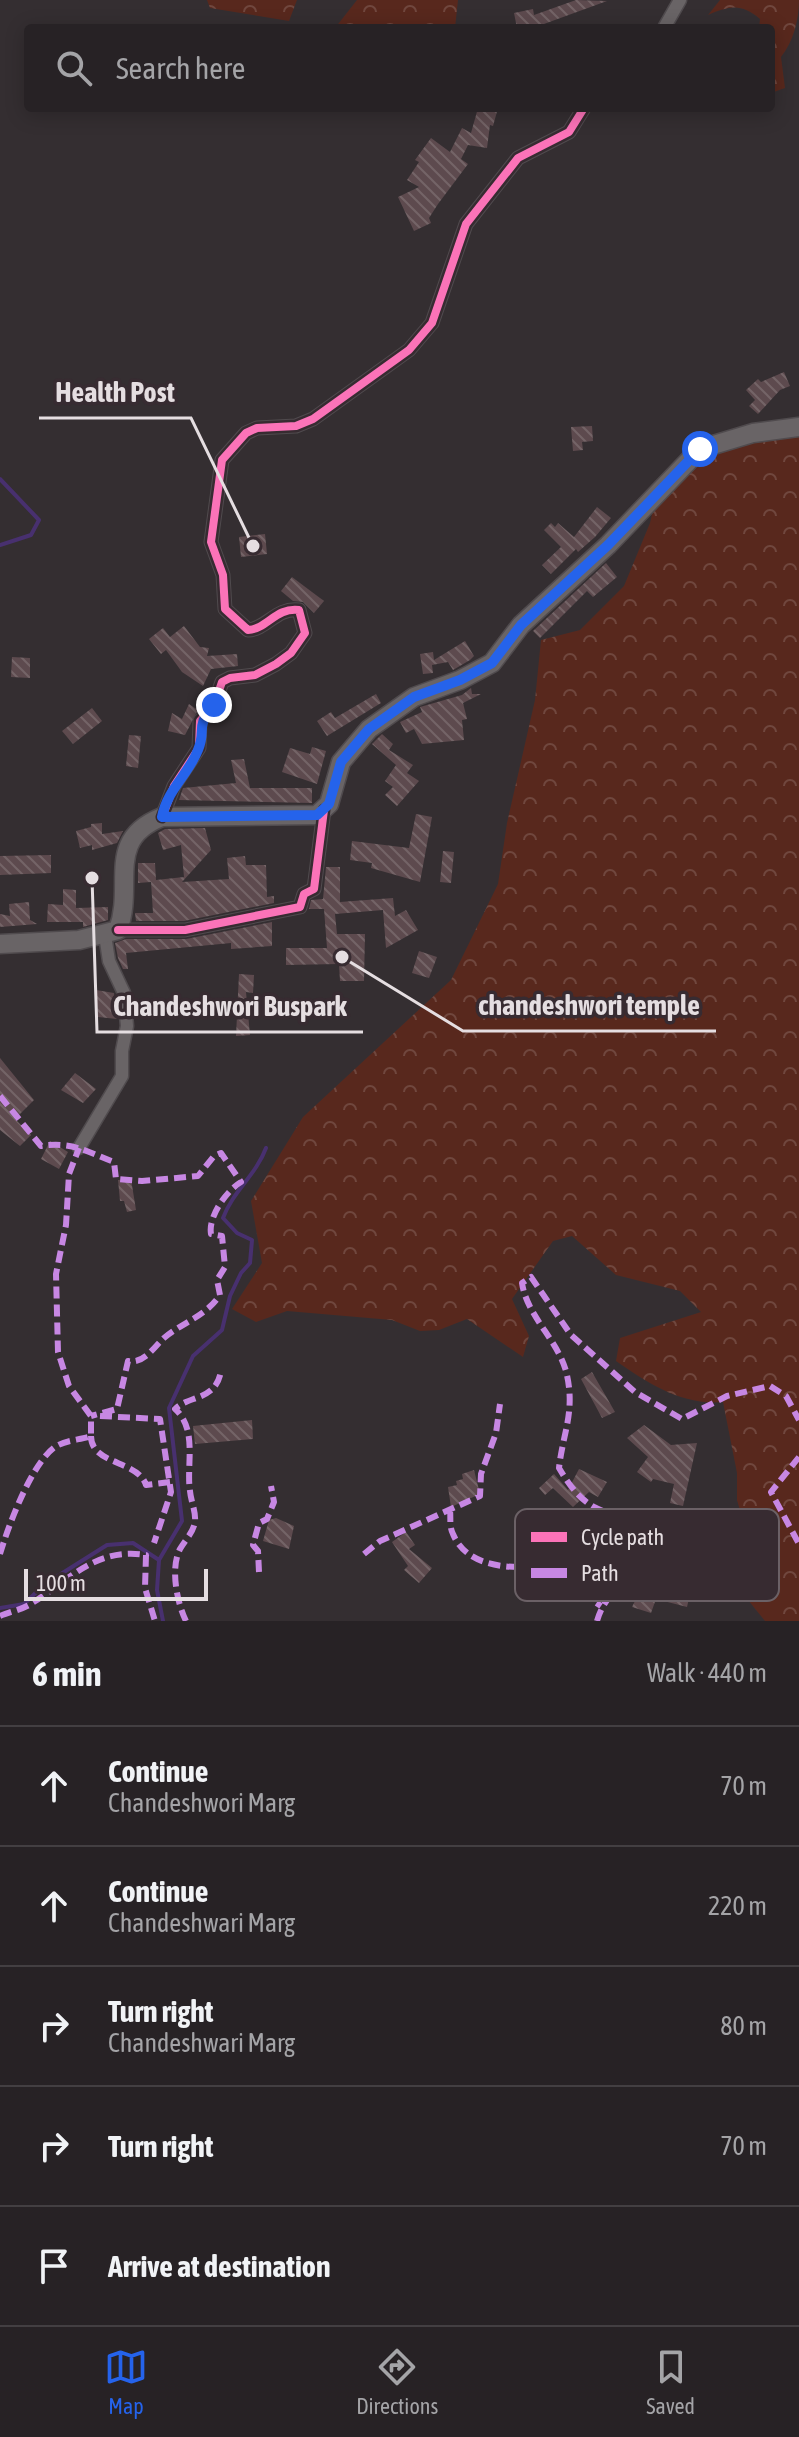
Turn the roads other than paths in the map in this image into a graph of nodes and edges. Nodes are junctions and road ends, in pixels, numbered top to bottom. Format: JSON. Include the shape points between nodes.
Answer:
{"nodes":[{"id":1,"x":680,"y":0,"type":"edge"},
{"id":2,"x":666,"y":24,"type":"edge"},
{"id":3,"x":582,"y":112,"type":"edge"},
{"id":4,"x":799,"y":427,"type":"edge"},
{"id":5,"x":324,"y":810,"type":"junction"},
{"id":6,"x":162,"y":817,"type":"junction"},
{"id":7,"x":112,"y":932,"type":"junction"},
{"id":8,"x":0,"y":944,"type":"edge"},
{"id":9,"x":79,"y":1148,"type":"dead end"}],
"edges":[{"from":1,"to":2,"type":"street"},
{"from":3,"to":6,"type":"street","via":[[569,132],[518,158],[466,224],[432,323],[409,350],[313,419],[246,433],[222,460],[211,542],[223,575],[225,609],[248,630],[258,629],[278,613],[299,610],[305,633],[276,664],[222,682],[214,705],[200,721],[199,748],[174,786]]},
{"from":4,"to":5,"type":"main road","via":[[753,433],[700,449],[521,625],[492,663],[414,697],[369,729],[341,762]]},
{"from":5,"to":6,"type":"main road","via":[[307,816]]},
{"from":5,"to":7,"type":"street","via":[[314,889],[304,894],[300,907],[185,930]]},
{"from":6,"to":7,"type":"main road","via":[[142,826],[126,846],[125,913]]},
{"from":7,"to":8,"type":"main road","via":[[79,940]]},
{"from":7,"to":9,"type":"street","via":[[109,961],[126,1004],[122,1076]]}]}
